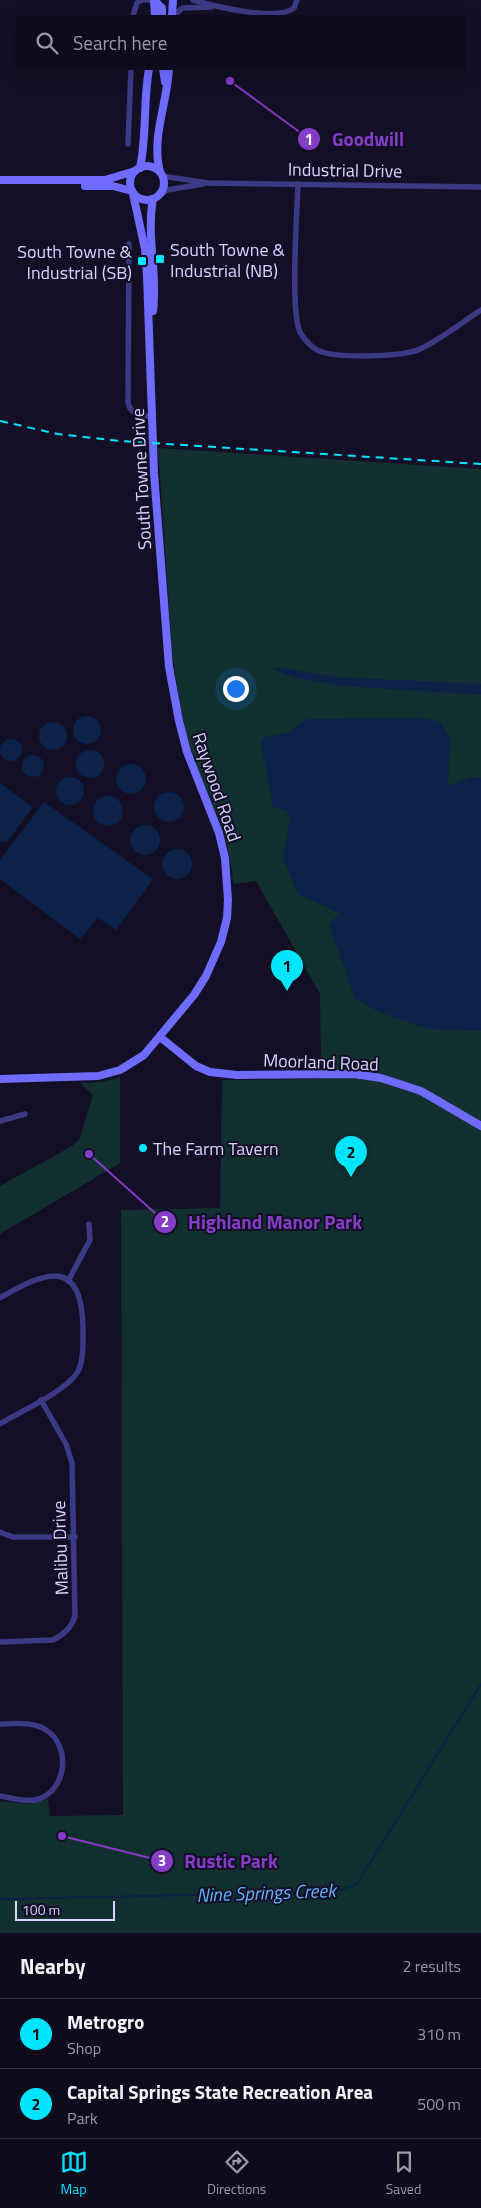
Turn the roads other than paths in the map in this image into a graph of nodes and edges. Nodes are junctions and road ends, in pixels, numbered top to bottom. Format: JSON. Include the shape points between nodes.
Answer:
{"nodes":[{"id":1,"x":154,"y":0,"type":"edge"},
{"id":2,"x":172,"y":0,"type":"edge"},
{"id":3,"x":193,"y":0,"type":"edge"},
{"id":4,"x":297,"y":0,"type":"edge"},
{"id":5,"x":218,"y":7,"type":"junction"},
{"id":6,"x":133,"y":15,"type":"edge"},
{"id":7,"x":155,"y":15,"type":"edge"},
{"id":8,"x":162,"y":15,"type":"edge"},
{"id":9,"x":173,"y":15,"type":"edge"},
{"id":10,"x":174,"y":15,"type":"edge"},
{"id":11,"x":131,"y":70,"type":"edge"},
{"id":12,"x":148,"y":70,"type":"edge"},
{"id":13,"x":163,"y":70,"type":"edge"},
{"id":14,"x":169,"y":70,"type":"edge"},
{"id":15,"x":166,"y":94,"type":"junction"},
{"id":16,"x":128,"y":144,"type":"dead end"},
{"id":17,"x":138,"y":169,"type":"junction"},
{"id":18,"x":161,"y":174,"type":"junction"},
{"id":19,"x":0,"y":180,"type":"edge"},
{"id":20,"x":67,"y":180,"type":"junction"},
{"id":21,"x":208,"y":183,"type":"junction"},
{"id":22,"x":298,"y":184,"type":"junction"},
{"id":23,"x":481,"y":187,"type":"edge"},
{"id":24,"x":132,"y":192,"type":"junction"},
{"id":25,"x":155,"y":198,"type":"junction"},
{"id":26,"x":129,"y":244,"type":"dead end"},
{"id":27,"x":481,"y":310,"type":"edge"},
{"id":28,"x":151,"y":329,"type":"junction"},
{"id":29,"x":152,"y":417,"type":"junction"},
{"id":30,"x":166,"y":627,"type":"joint"},
{"id":31,"x":160,"y":1037,"type":"junction"},
{"id":32,"x":0,"y":1079,"type":"edge"},
{"id":33,"x":24,"y":1114,"type":"dead end"},
{"id":34,"x":0,"y":1121,"type":"edge"},
{"id":35,"x":481,"y":1126,"type":"edge"},
{"id":36,"x":89,"y":1224,"type":"dead end"},
{"id":37,"x":68,"y":1281,"type":"junction"},
{"id":38,"x":0,"y":1298,"type":"edge"},
{"id":39,"x":42,"y":1400,"type":"junction"},
{"id":40,"x":0,"y":1424,"type":"edge"},
{"id":41,"x":0,"y":1532,"type":"edge"},
{"id":42,"x":75,"y":1537,"type":"junction"},
{"id":43,"x":0,"y":1642,"type":"edge"},
{"id":44,"x":0,"y":1724,"type":"edge"},
{"id":45,"x":0,"y":1796,"type":"edge"}],
"edges":[{"from":1,"to":6,"type":"street","via":[[142,0],[134,8]]},
{"from":1,"to":7,"type":"street"},
{"from":1,"to":8,"type":"street","via":[[162,8]]},
{"from":2,"to":9,"type":"street"},
{"from":3,"to":5,"type":"street"},
{"from":4,"to":5,"type":"street","via":[[294,8],[282,14]]},
{"from":5,"to":10,"type":"street","via":[[186,8]]},
{"from":11,"to":16,"type":"street"},
{"from":12,"to":17,"type":"street","via":[[145,142]]},
{"from":13,"to":15,"type":"street"},
{"from":14,"to":15,"type":"street"},
{"from":15,"to":18,"type":"street","via":[[156,147]]},
{"from":17,"to":18,"type":"street","via":[[151,167]]},
{"from":17,"to":20,"type":"street","via":[[105,180]]},
{"from":17,"to":24,"type":"street","via":[[130,178]]},
{"from":18,"to":21,"type":"street","name":"Industrial Drive"},
{"from":18,"to":25,"type":"street","via":[[164,185]]},
{"from":19,"to":20,"type":"street"},
{"from":20,"to":24,"type":"street","via":[[80,186],[113,186]]},
{"from":21,"to":22,"type":"street","name":"Industrial Drive"},
{"from":21,"to":25,"type":"street","name":"Industrial Drive","via":[[167,190]]},
{"from":22,"to":23,"type":"street","name":"Industrial Drive"},
{"from":22,"to":27,"type":"street","via":[[296,307],[300,331],[310,345],[322,352],[344,355],[406,354],[420,349]]},
{"from":24,"to":25,"type":"street","via":[[144,200]]},
{"from":24,"to":28,"type":"street","name":"South Towne Drive","via":[[145,249]]},
{"from":25,"to":28,"type":"street","name":"South Towne Drive","via":[[150,215],[156,282]]},
{"from":26,"to":29,"type":"street","via":[[128,402],[135,413]]},
{"from":28,"to":29,"type":"street","name":"South Towne Drive"},
{"from":29,"to":30,"type":"street","name":"South Towne Drive"},
{"from":30,"to":31,"type":"street","name":"Raywood Road","via":[[178,721],[219,832],[228,875],[228,900],[221,942],[206,976]]},
{"from":31,"to":32,"type":"street","name":"Raywood Road","via":[[144,1055],[120,1070],[98,1076]]},
{"from":31,"to":35,"type":"street","name":"Moorland Road","via":[[196,1066],[215,1073],[354,1074],[390,1080],[421,1091]]},
{"from":33,"to":34,"type":"street"},
{"from":36,"to":37,"type":"street","via":[[90,1240]]},
{"from":37,"to":38,"type":"street","via":[[47,1275]]},
{"from":37,"to":39,"type":"street","via":[[76,1287],[83,1305],[80,1367],[75,1376]]},
{"from":39,"to":40,"type":"street"},
{"from":39,"to":42,"type":"street","name":"Malibu Drive","via":[[66,1444],[72,1463]]},
{"from":41,"to":42,"type":"street","via":[[13,1537]]},
{"from":42,"to":43,"type":"street","name":"Malibu Drive","via":[[76,1608],[72,1623],[60,1636],[46,1641]]},
{"from":44,"to":45,"type":"street","via":[[34,1725],[46,1730],[59,1745],[64,1762],[56,1784],[42,1797],[28,1800]]}]}
